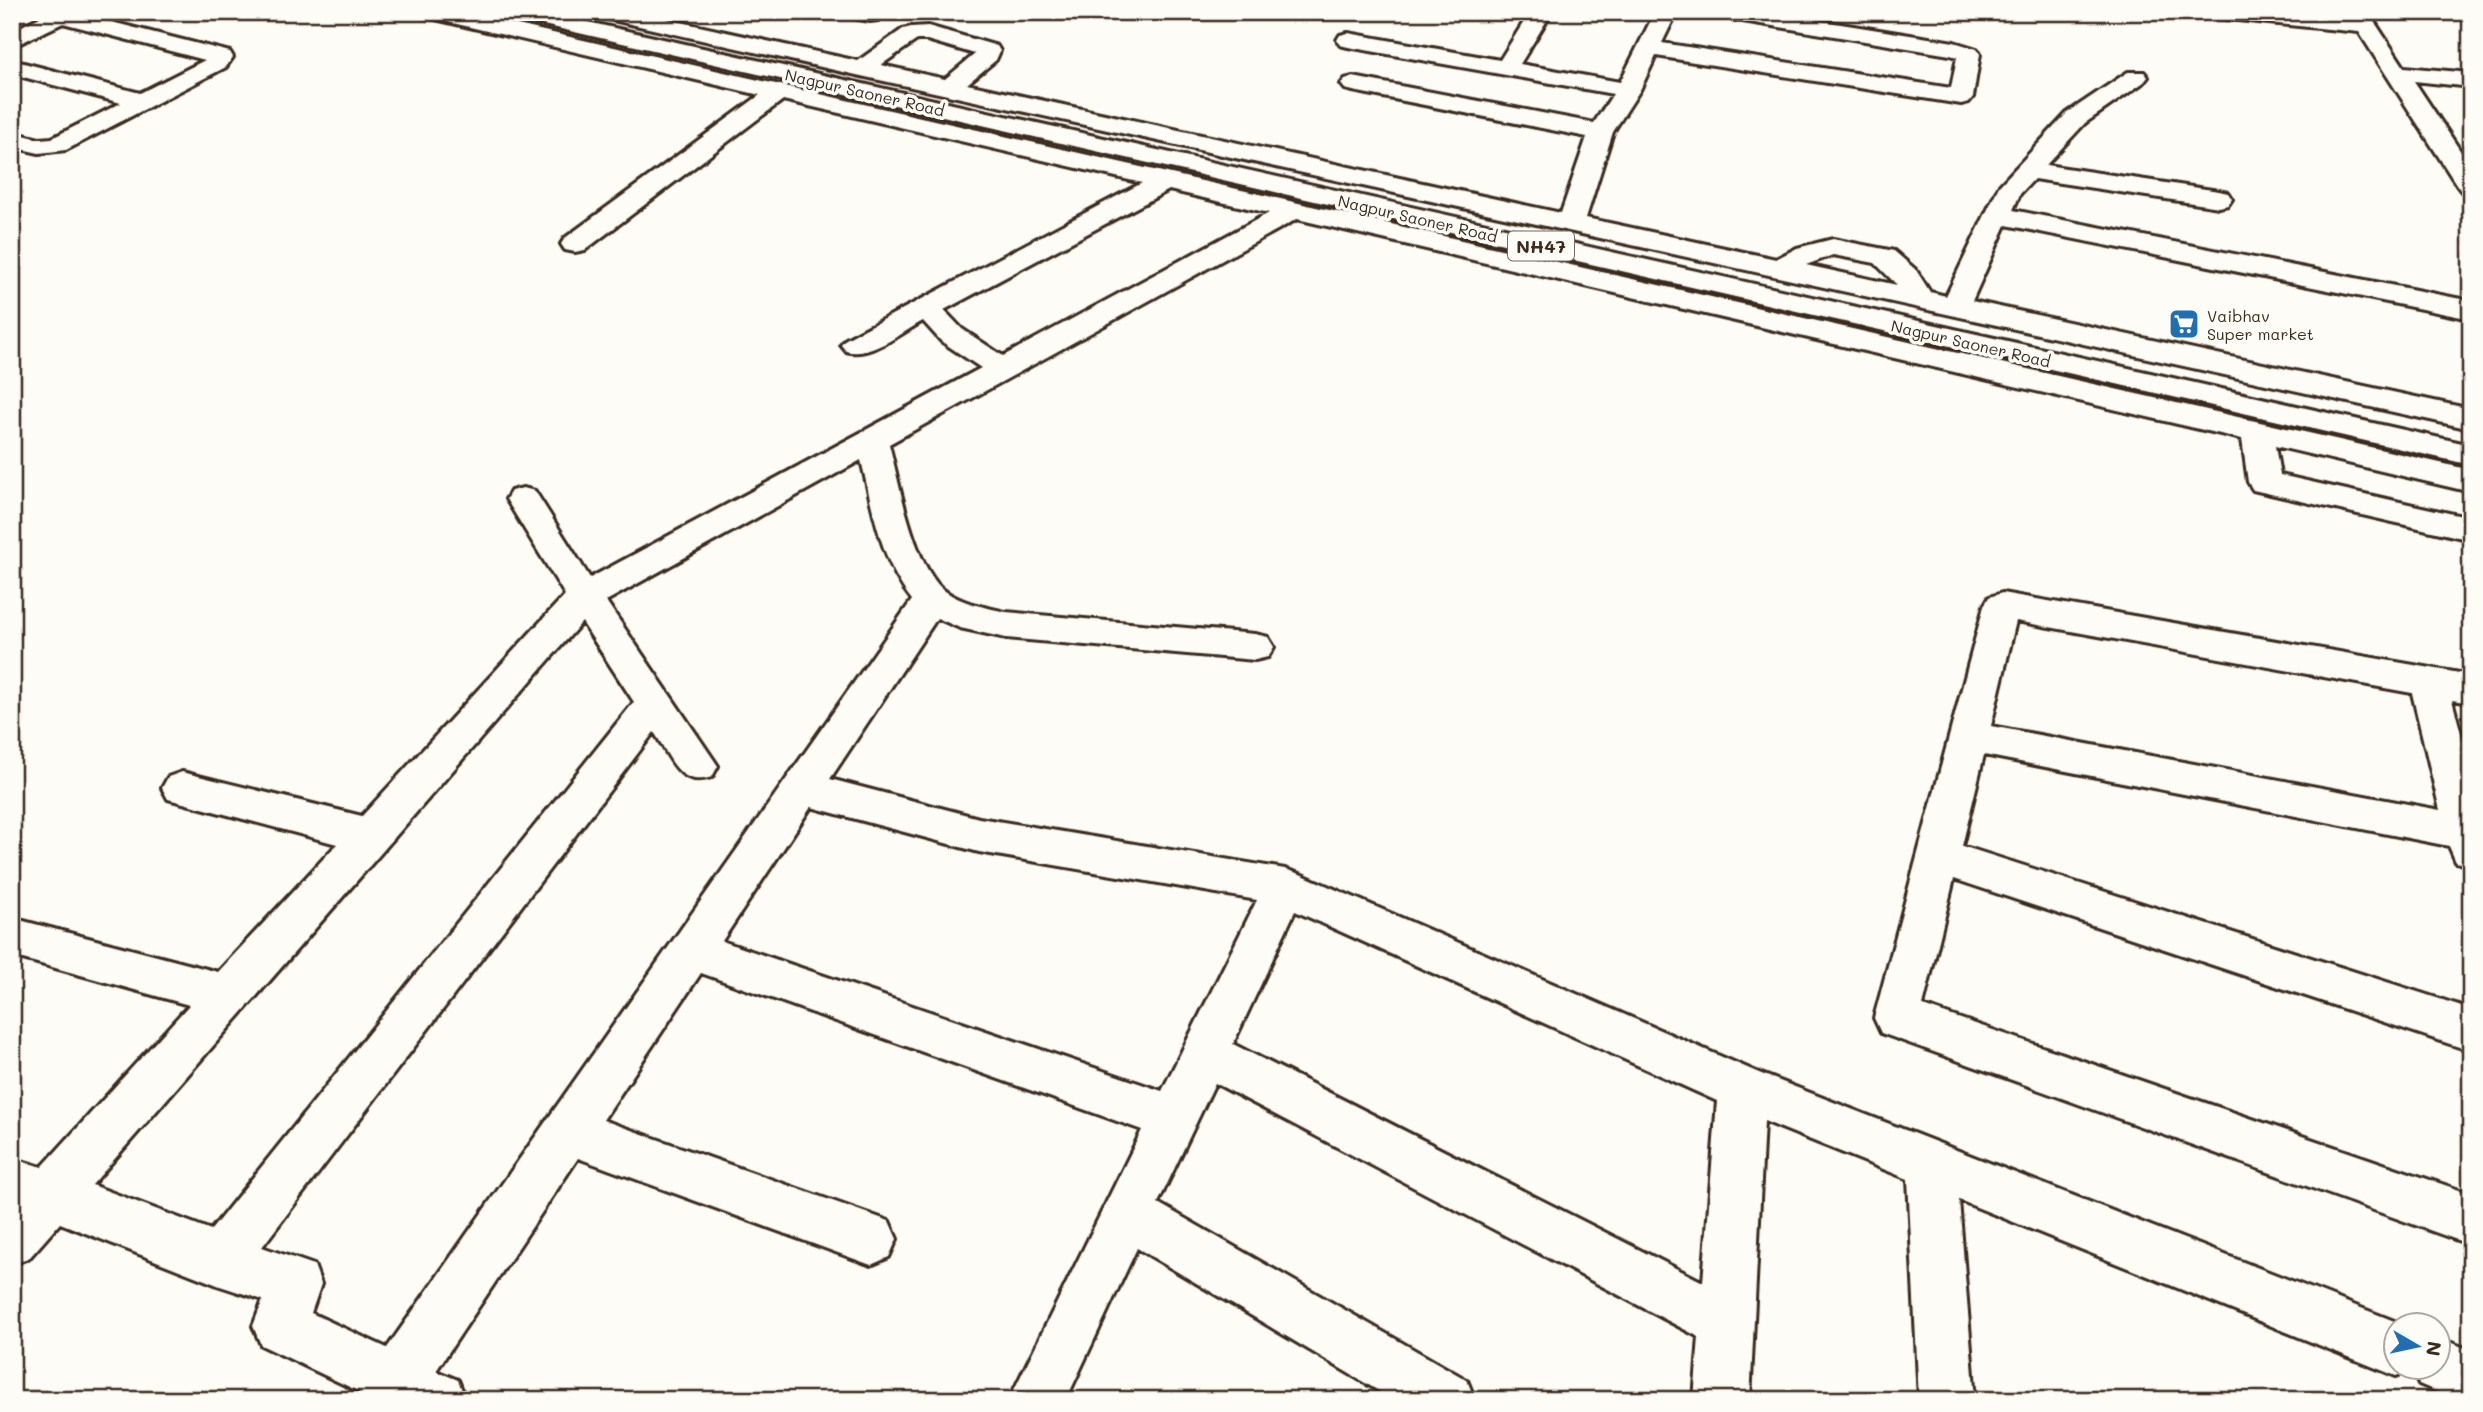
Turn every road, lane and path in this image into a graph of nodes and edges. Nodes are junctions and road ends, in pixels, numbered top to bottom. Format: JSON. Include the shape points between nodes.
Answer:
{"nodes":[{"id":1,"x":430,"y":12,"type":"edge"},
{"id":2,"x":513,"y":12,"type":"edge"},
{"id":3,"x":557,"y":12,"type":"edge"},
{"id":4,"x":1541,"y":12,"type":"edge"},
{"id":5,"x":1667,"y":12,"type":"edge"},
{"id":6,"x":1724,"y":12,"type":"edge"},
{"id":7,"x":2217,"y":12,"type":"edge"},
{"id":8,"x":52,"y":14,"type":"edge"},
{"id":9,"x":2362,"y":19,"type":"edge"},
{"id":10,"x":610,"y":25,"type":"edge"},
{"id":11,"x":12,"y":40,"type":"edge"},
{"id":12,"x":1348,"y":40,"type":"dead end"},
{"id":13,"x":1649,"y":48,"type":"junction"},
{"id":14,"x":12,"y":67,"type":"edge"},
{"id":15,"x":1507,"y":67,"type":"junction"},
{"id":16,"x":862,"y":69,"type":"junction"},
{"id":17,"x":2398,"y":73,"type":"junction"},
{"id":18,"x":2136,"y":77,"type":"dead end"},
{"id":19,"x":2471,"y":80,"type":"edge"},
{"id":20,"x":1353,"y":85,"type":"dead end"},
{"id":21,"x":950,"y":87,"type":"junction"},
{"id":22,"x":1628,"y":90,"type":"junction"},
{"id":23,"x":779,"y":92,"type":"junction"},
{"id":24,"x":142,"y":101,"type":"junction"},
{"id":25,"x":1601,"y":132,"type":"junction"},
{"id":26,"x":12,"y":139,"type":"edge"},
{"id":27,"x":2028,"y":170,"type":"junction"},
{"id":28,"x":1166,"y":181,"type":"junction"},
{"id":29,"x":2471,"y":187,"type":"edge"},
{"id":30,"x":2219,"y":199,"type":"dead end"},
{"id":31,"x":1292,"y":212,"type":"junction"},
{"id":32,"x":1998,"y":215,"type":"junction"},
{"id":33,"x":1571,"y":222,"type":"junction"},
{"id":34,"x":575,"y":244,"type":"dead end"},
{"id":35,"x":928,"y":307,"type":"junction"},
{"id":36,"x":1955,"y":308,"type":"junction"},
{"id":37,"x":2471,"y":310,"type":"edge"},
{"id":38,"x":856,"y":345,"type":"dead end"},
{"id":39,"x":1004,"y":369,"type":"junction"},
{"id":40,"x":2471,"y":419,"type":"edge"},
{"id":41,"x":2257,"y":432,"type":"junction"},
{"id":42,"x":2471,"y":437,"type":"edge"},
{"id":43,"x":872,"y":441,"type":"junction"},
{"id":44,"x":2471,"y":455,"type":"edge"},
{"id":45,"x":2471,"y":481,"type":"edge"},
{"id":46,"x":523,"y":499,"type":"dead end"},
{"id":47,"x":2471,"y":529,"type":"edge"},
{"id":48,"x":584,"y":597,"type":"junction"},
{"id":49,"x":931,"y":599,"type":"junction"},
{"id":50,"x":1255,"y":647,"type":"dead end"},
{"id":51,"x":2428,"y":681,"type":"junction"},
{"id":52,"x":2471,"y":689,"type":"edge"},
{"id":53,"x":656,"y":702,"type":"junction"},
{"id":54,"x":1969,"y":737,"type":"junction"},
{"id":55,"x":698,"y":766,"type":"dead end"},
{"id":56,"x":182,"y":788,"type":"dead end"},
{"id":57,"x":802,"y":788,"type":"junction"},
{"id":58,"x":370,"y":835,"type":"junction"},
{"id":59,"x":2469,"y":838,"type":"edge"},
{"id":60,"x":1938,"y":856,"type":"junction"},
{"id":61,"x":1284,"y":887,"type":"junction"},
{"id":62,"x":12,"y":937,"type":"edge"},
{"id":63,"x":692,"y":950,"type":"junction"},
{"id":64,"x":227,"y":995,"type":"junction"},
{"id":65,"x":2471,"y":1030,"type":"edge"},
{"id":66,"x":1204,"y":1053,"type":"junction"},
{"id":67,"x":1742,"y":1089,"type":"junction"},
{"id":68,"x":1173,"y":1118,"type":"junction"},
{"id":69,"x":569,"y":1131,"type":"junction"},
{"id":70,"x":1932,"y":1166,"type":"junction"},
{"id":71,"x":33,"y":1189,"type":"edge"},
{"id":72,"x":1127,"y":1214,"type":"junction"},
{"id":73,"x":2471,"y":1220,"type":"edge"},
{"id":74,"x":12,"y":1239,"type":"edge"},
{"id":75,"x":871,"y":1239,"type":"dead end"},
{"id":76,"x":220,"y":1260,"type":"junction"},
{"id":77,"x":1725,"y":1322,"type":"junction"},
{"id":78,"x":2382,"y":1343,"type":"edge"},
{"id":79,"x":2452,"y":1371,"type":"edge"},
{"id":80,"x":2471,"y":1378,"type":"edge"},
{"id":81,"x":406,"y":1393,"type":"edge"},
{"id":82,"x":1037,"y":1400,"type":"edge"},
{"id":83,"x":1447,"y":1400,"type":"edge"},
{"id":84,"x":1722,"y":1400,"type":"edge"},
{"id":85,"x":1947,"y":1400,"type":"edge"}],
"edges":[{"from":1,"to":10,"type":"main road"},
{"from":2,"to":10,"type":"main road","number":"NH47"},
{"from":3,"to":10,"type":"main road","number":"NH47"},
{"from":4,"to":15,"type":"main road"},
{"from":5,"to":13,"type":"main road"},
{"from":6,"to":13,"type":"main road","via":[[1969,54],[1961,97]]},
{"from":7,"to":9,"type":"main road"},
{"from":8,"to":11,"type":"main road"},
{"from":8,"to":24,"type":"main road","via":[[222,57]]},
{"from":9,"to":17,"type":"main road"},
{"from":10,"to":16,"type":"main road"},
{"from":10,"to":23,"type":"main road"},
{"from":10,"to":42,"type":"main road","name":"Nagpur Saoner Road","number":"NH47"},
{"from":10,"to":44,"type":"main road","name":"Nagpur Saoner Road","number":"NH47"},
{"from":12,"to":15,"type":"main road"},
{"from":13,"to":22,"type":"main road"},
{"from":14,"to":24,"type":"main road"},
{"from":15,"to":22,"type":"main road"},
{"from":16,"to":21,"type":"main road"},
{"from":16,"to":21,"type":"main road","via":[[911,34],[928,33],[989,51]]},
{"from":17,"to":19,"type":"main road"},
{"from":17,"to":29,"type":"main road"},
{"from":18,"to":27,"type":"main road","via":[[2076,118]]},
{"from":20,"to":25,"type":"main road"},
{"from":21,"to":33,"type":"main road"},
{"from":22,"to":25,"type":"main road"},
{"from":23,"to":28,"type":"main road"},
{"from":23,"to":34,"type":"main road"},
{"from":24,"to":26,"type":"main road","via":[[57,145]]},
{"from":25,"to":33,"type":"main road"},
{"from":27,"to":30,"type":"main road"},
{"from":27,"to":32,"type":"main road","via":[[2008,191]]},
{"from":28,"to":31,"type":"main road"},
{"from":28,"to":35,"type":"main road"},
{"from":31,"to":39,"type":"main road"},
{"from":31,"to":41,"type":"main road"},
{"from":32,"to":36,"type":"main road"},
{"from":32,"to":37,"type":"main road"},
{"from":33,"to":36,"type":"main road","via":[[1779,269],[1833,247],[1884,257],[1906,276],[1920,300]]},
{"from":35,"to":38,"type":"main road"},
{"from":35,"to":39,"type":"main road","via":[[949,334]]},
{"from":36,"to":40,"type":"main road"},
{"from":39,"to":43,"type":"main road"},
{"from":41,"to":45,"type":"main road"},
{"from":41,"to":47,"type":"main road","via":[[2265,482]]},
{"from":43,"to":48,"type":"main road"},
{"from":43,"to":49,"type":"main road","via":[[900,547],[913,577]]},
{"from":46,"to":48,"type":"main road"},
{"from":48,"to":53,"type":"main road"},
{"from":48,"to":58,"type":"main road"},
{"from":49,"to":50,"type":"main road","via":[[960,615],[1006,625]]},
{"from":49,"to":57,"type":"main road"},
{"from":51,"to":52,"type":"main road"},
{"from":51,"to":54,"type":"main road","via":[[2002,606]]},
{"from":51,"to":59,"type":"main road"},
{"from":53,"to":55,"type":"main road"},
{"from":53,"to":76,"type":"main road"},
{"from":54,"to":59,"type":"main road"},
{"from":54,"to":60,"type":"main road"},
{"from":56,"to":58,"type":"main road"},
{"from":57,"to":61,"type":"main road","via":[[979,835]]},
{"from":57,"to":63,"type":"main road"},
{"from":58,"to":64,"type":"main road"},
{"from":60,"to":65,"type":"main road"},
{"from":60,"to":73,"type":"main road","via":[[1897,1018]]},
{"from":61,"to":66,"type":"main road"},
{"from":61,"to":67,"type":"main road"},
{"from":62,"to":64,"type":"main road"},
{"from":63,"to":68,"type":"main road"},
{"from":63,"to":69,"type":"main road"},
{"from":64,"to":71,"type":"main road"},
{"from":66,"to":68,"type":"main road"},
{"from":66,"to":77,"type":"main road"},
{"from":67,"to":70,"type":"main road"},
{"from":67,"to":77,"type":"main road"},
{"from":68,"to":72,"type":"main road"},
{"from":69,"to":75,"type":"main road"},
{"from":69,"to":81,"type":"main road"},
{"from":70,"to":78,"type":"main road"},
{"from":70,"to":85,"type":"main road"},
{"from":71,"to":74,"type":"main road"},
{"from":71,"to":76,"type":"main road"},
{"from":72,"to":82,"type":"main road"},
{"from":72,"to":83,"type":"main road"},
{"from":76,"to":81,"type":"main road","via":[[295,1284],[280,1325]]},
{"from":77,"to":84,"type":"main road"},
{"from":79,"to":80,"type":"main road"}]}
